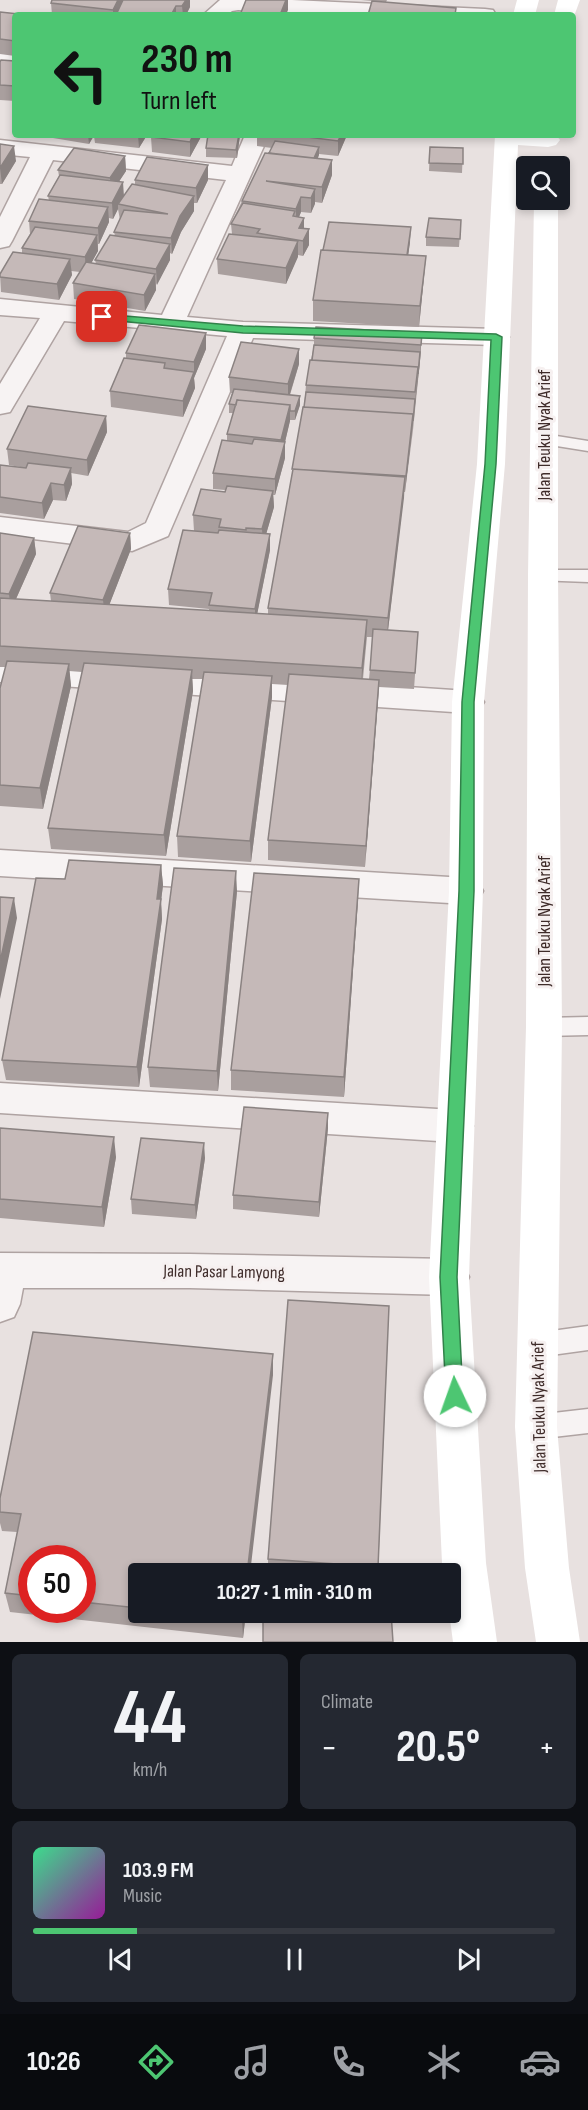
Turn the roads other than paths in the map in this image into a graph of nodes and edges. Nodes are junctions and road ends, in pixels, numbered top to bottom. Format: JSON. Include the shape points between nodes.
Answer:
{"nodes":[{"id":1,"x":218,"y":12,"type":"edge"},
{"id":2,"x":367,"y":12,"type":"edge"},
{"id":3,"x":255,"y":138,"type":"edge"},
{"id":4,"x":507,"y":138,"type":"edge"},
{"id":5,"x":517,"y":138,"type":"edge"},
{"id":6,"x":548,"y":144,"type":"edge"},
{"id":7,"x":0,"y":147,"type":"edge"},
{"id":8,"x":45,"y":152,"type":"junction"},
{"id":9,"x":241,"y":174,"type":"junction"},
{"id":10,"x":546,"y":210,"type":"edge"},
{"id":11,"x":0,"y":241,"type":"edge"},
{"id":12,"x":0,"y":308,"type":"edge"},
{"id":13,"x":56,"y":313,"type":"junction"},
{"id":14,"x":171,"y":323,"type":"junction"},
{"id":15,"x":243,"y":330,"type":"junction"},
{"id":16,"x":496,"y":337,"type":"junction"},
{"id":17,"x":0,"y":406,"type":"edge"},
{"id":18,"x":544,"y":439,"type":"junction"},
{"id":19,"x":588,"y":446,"type":"edge"},
{"id":20,"x":0,"y":525,"type":"edge"},
{"id":21,"x":543,"y":576,"type":"junction"},
{"id":22,"x":588,"y":576,"type":"edge"},
{"id":23,"x":0,"y":671,"type":"edge"},
{"id":24,"x":468,"y":702,"type":"junction"},
{"id":25,"x":0,"y":863,"type":"edge"},
{"id":26,"x":466,"y":891,"type":"junction"},
{"id":27,"x":588,"y":1026,"type":"edge"},
{"id":28,"x":544,"y":1027,"type":"junction"},
{"id":29,"x":0,"y":1098,"type":"edge"},
{"id":30,"x":454,"y":1126,"type":"junction"},
{"id":31,"x":449,"y":1277,"type":"junction"},
{"id":32,"x":2,"y":1281,"type":"edge"},
{"id":33,"x":588,"y":1338,"type":"edge"},
{"id":34,"x":537,"y":1345,"type":"junction"},
{"id":35,"x":588,"y":1421,"type":"edge"},
{"id":36,"x":536,"y":1427,"type":"junction"},
{"id":37,"x":475,"y":1642,"type":"edge"},
{"id":38,"x":558,"y":1642,"type":"edge"}],
"edges":[{"from":1,"to":2,"type":"street","via":[[226,5],[238,4]]},
{"from":3,"to":9,"type":"street"},
{"from":4,"to":16,"type":"main road"},
{"from":5,"to":6,"type":"main road"},
{"from":7,"to":8,"type":"street"},
{"from":8,"to":9,"type":"street"},
{"from":8,"to":11,"type":"street"},
{"from":9,"to":14,"type":"street"},
{"from":10,"to":18,"type":"main road","name":"Jalan Teuku Nyak Arief"},
{"from":12,"to":13,"type":"street"},
{"from":13,"to":14,"type":"street"},
{"from":13,"to":17,"type":"street"},
{"from":14,"to":15,"type":"street"},
{"from":15,"to":16,"type":"street"},
{"from":15,"to":20,"type":"street","via":[[158,529],[132,542]]},
{"from":16,"to":24,"type":"main road","via":[[491,464]]},
{"from":18,"to":19,"type":"lane"},
{"from":18,"to":21,"type":"main road","name":"Jalan Teuku Nyak Arief"},
{"from":21,"to":22,"type":"lane"},
{"from":21,"to":28,"type":"main road","name":"Jalan Teuku Nyak Arief"},
{"from":23,"to":24,"type":"street"},
{"from":24,"to":26,"type":"main road"},
{"from":25,"to":26,"type":"street"},
{"from":26,"to":30,"type":"main road"},
{"from":27,"to":28,"type":"lane"},
{"from":28,"to":34,"type":"main road","name":"Jalan Teuku Nyak Arief"},
{"from":29,"to":30,"type":"street"},
{"from":30,"to":31,"type":"main road"},
{"from":31,"to":32,"type":"street","name":"Jalan Pasar Lamyong"},
{"from":31,"to":37,"type":"main road","via":[[464,1563]]},
{"from":33,"to":34,"type":"lane"},
{"from":34,"to":36,"type":"main road","name":"Jalan Teuku Nyak Arief"},
{"from":35,"to":36,"type":"lane"},
{"from":36,"to":38,"type":"main road","name":"Jalan Teuku Nyak Arief"}]}
